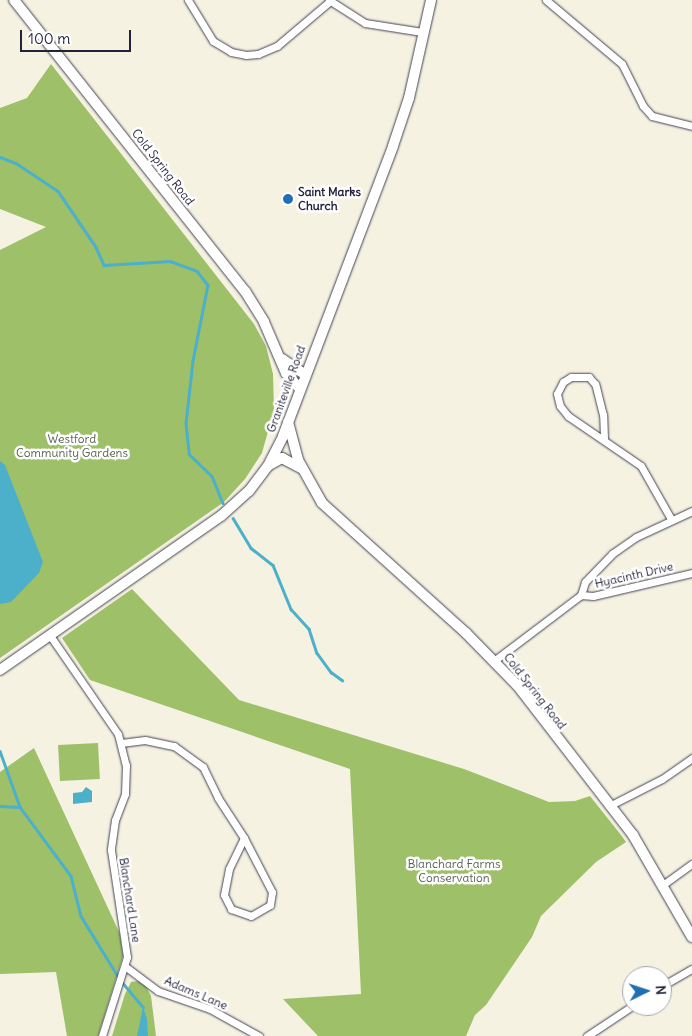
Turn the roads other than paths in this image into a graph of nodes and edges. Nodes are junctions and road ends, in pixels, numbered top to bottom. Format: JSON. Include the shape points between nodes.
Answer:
{"nodes":[{"id":1,"x":14,"y":0,"type":"edge"},
{"id":2,"x":188,"y":0,"type":"edge"},
{"id":3,"x":431,"y":0,"type":"edge"},
{"id":4,"x":546,"y":0,"type":"edge"},
{"id":5,"x":329,"y":1,"type":"edge"},
{"id":6,"x":422,"y":32,"type":"junction"},
{"id":7,"x":692,"y":126,"type":"edge"},
{"id":8,"x":280,"y":356,"type":"junction"},
{"id":9,"x":304,"y":374,"type":"junction"},
{"id":10,"x":298,"y":388,"type":"junction"},
{"id":11,"x":288,"y":421,"type":"junction"},
{"id":12,"x":604,"y":438,"type":"junction"},
{"id":13,"x":268,"y":466,"type":"junction"},
{"id":14,"x":303,"y":470,"type":"junction"},
{"id":15,"x":692,"y":511,"type":"edge"},
{"id":16,"x":670,"y":519,"type":"junction"},
{"id":17,"x":692,"y":573,"type":"edge"},
{"id":18,"x":581,"y":595,"type":"junction"},
{"id":19,"x":51,"y":637,"type":"junction"},
{"id":20,"x":495,"y":660,"type":"junction"},
{"id":21,"x":0,"y":670,"type":"edge"},
{"id":22,"x":120,"y":743,"type":"junction"},
{"id":23,"x":692,"y":758,"type":"edge"},
{"id":24,"x":610,"y":806,"type":"junction"},
{"id":25,"x":244,"y":838,"type":"junction"},
{"id":26,"x":692,"y":864,"type":"edge"},
{"id":27,"x":664,"y":884,"type":"junction"},
{"id":28,"x":692,"y":937,"type":"edge"},
{"id":29,"x":126,"y":967,"type":"junction"},
{"id":30,"x":692,"y":969,"type":"edge"},
{"id":31,"x":672,"y":980,"type":"edge"},
{"id":32,"x":622,"y":1013,"type":"edge"},
{"id":33,"x":102,"y":1036,"type":"edge"},
{"id":34,"x":259,"y":1036,"type":"edge"},
{"id":35,"x":587,"y":1036,"type":"edge"}],
"edges":[{"from":1,"to":8,"type":"street","name":"Cold Spring Road","via":[[245,291]]},
{"from":2,"to":5,"type":"street","via":[[213,41],[231,52],[246,55],[277,46]]},
{"from":3,"to":6,"type":"street","name":"Graniteville Road"},
{"from":4,"to":7,"type":"street","via":[[622,64],[643,106],[652,116]]},
{"from":5,"to":6,"type":"street","via":[[365,23]]},
{"from":6,"to":9,"type":"street","name":"Graniteville Road","via":[[402,119]]},
{"from":8,"to":9,"type":"street","name":"Cold Spring Road","via":[[291,368]]},
{"from":8,"to":10,"type":"street","name":"Cold Spring Road","via":[[286,373]]},
{"from":9,"to":10,"type":"street","name":"Graniteville Road"},
{"from":10,"to":11,"type":"street","name":"Graniteville Road"},
{"from":11,"to":13,"type":"street","name":"Graniteville Road"},
{"from":11,"to":14,"type":"street","name":"Cold Spring Road"},
{"from":12,"to":12,"type":"street","via":[[603,415],[595,384],[589,377],[571,377],[563,382],[557,394],[560,406],[568,416]]},
{"from":12,"to":16,"type":"street","via":[[641,466]]},
{"from":13,"to":14,"type":"street","via":[[282,458],[291,460]]},
{"from":13,"to":19,"type":"street","name":"Graniteville Road","via":[[222,516]]},
{"from":14,"to":20,"type":"street","name":"Cold Spring Road","via":[[322,503],[338,520],[404,575]]},
{"from":15,"to":16,"type":"street","name":"Hyacinth Drive"},
{"from":16,"to":18,"type":"street","name":"Hyacinth Drive","via":[[612,554],[585,582]]},
{"from":17,"to":18,"type":"street","name":"Hyacinth Drive","via":[[593,596]]},
{"from":18,"to":20,"type":"street","name":"Hyacinth Drive"},
{"from":19,"to":21,"type":"street","name":"Graniteville Road"},
{"from":19,"to":22,"type":"street","name":"Blanchard Lane"},
{"from":20,"to":24,"type":"street","name":"Cold Spring Road"},
{"from":22,"to":25,"type":"street","via":[[151,741],[186,752],[203,767],[218,798]]},
{"from":22,"to":29,"type":"street","name":"Blanchard Lane","via":[[127,777],[111,850]]},
{"from":23,"to":24,"type":"street","via":[[662,779]]},
{"from":24,"to":27,"type":"street","name":"Cold Spring Road"},
{"from":25,"to":25,"type":"street","via":[[230,869],[224,895],[232,909],[251,916],[270,905],[272,892]]},
{"from":26,"to":27,"type":"street"},
{"from":27,"to":28,"type":"street","name":"Cold Spring Road"},
{"from":29,"to":33,"type":"street","name":"Blanchard Lane"},
{"from":29,"to":34,"type":"street","name":"Adams Lane","via":[[158,991],[210,1009]]},
{"from":30,"to":31,"type":"street"},
{"from":32,"to":35,"type":"street"}]}
